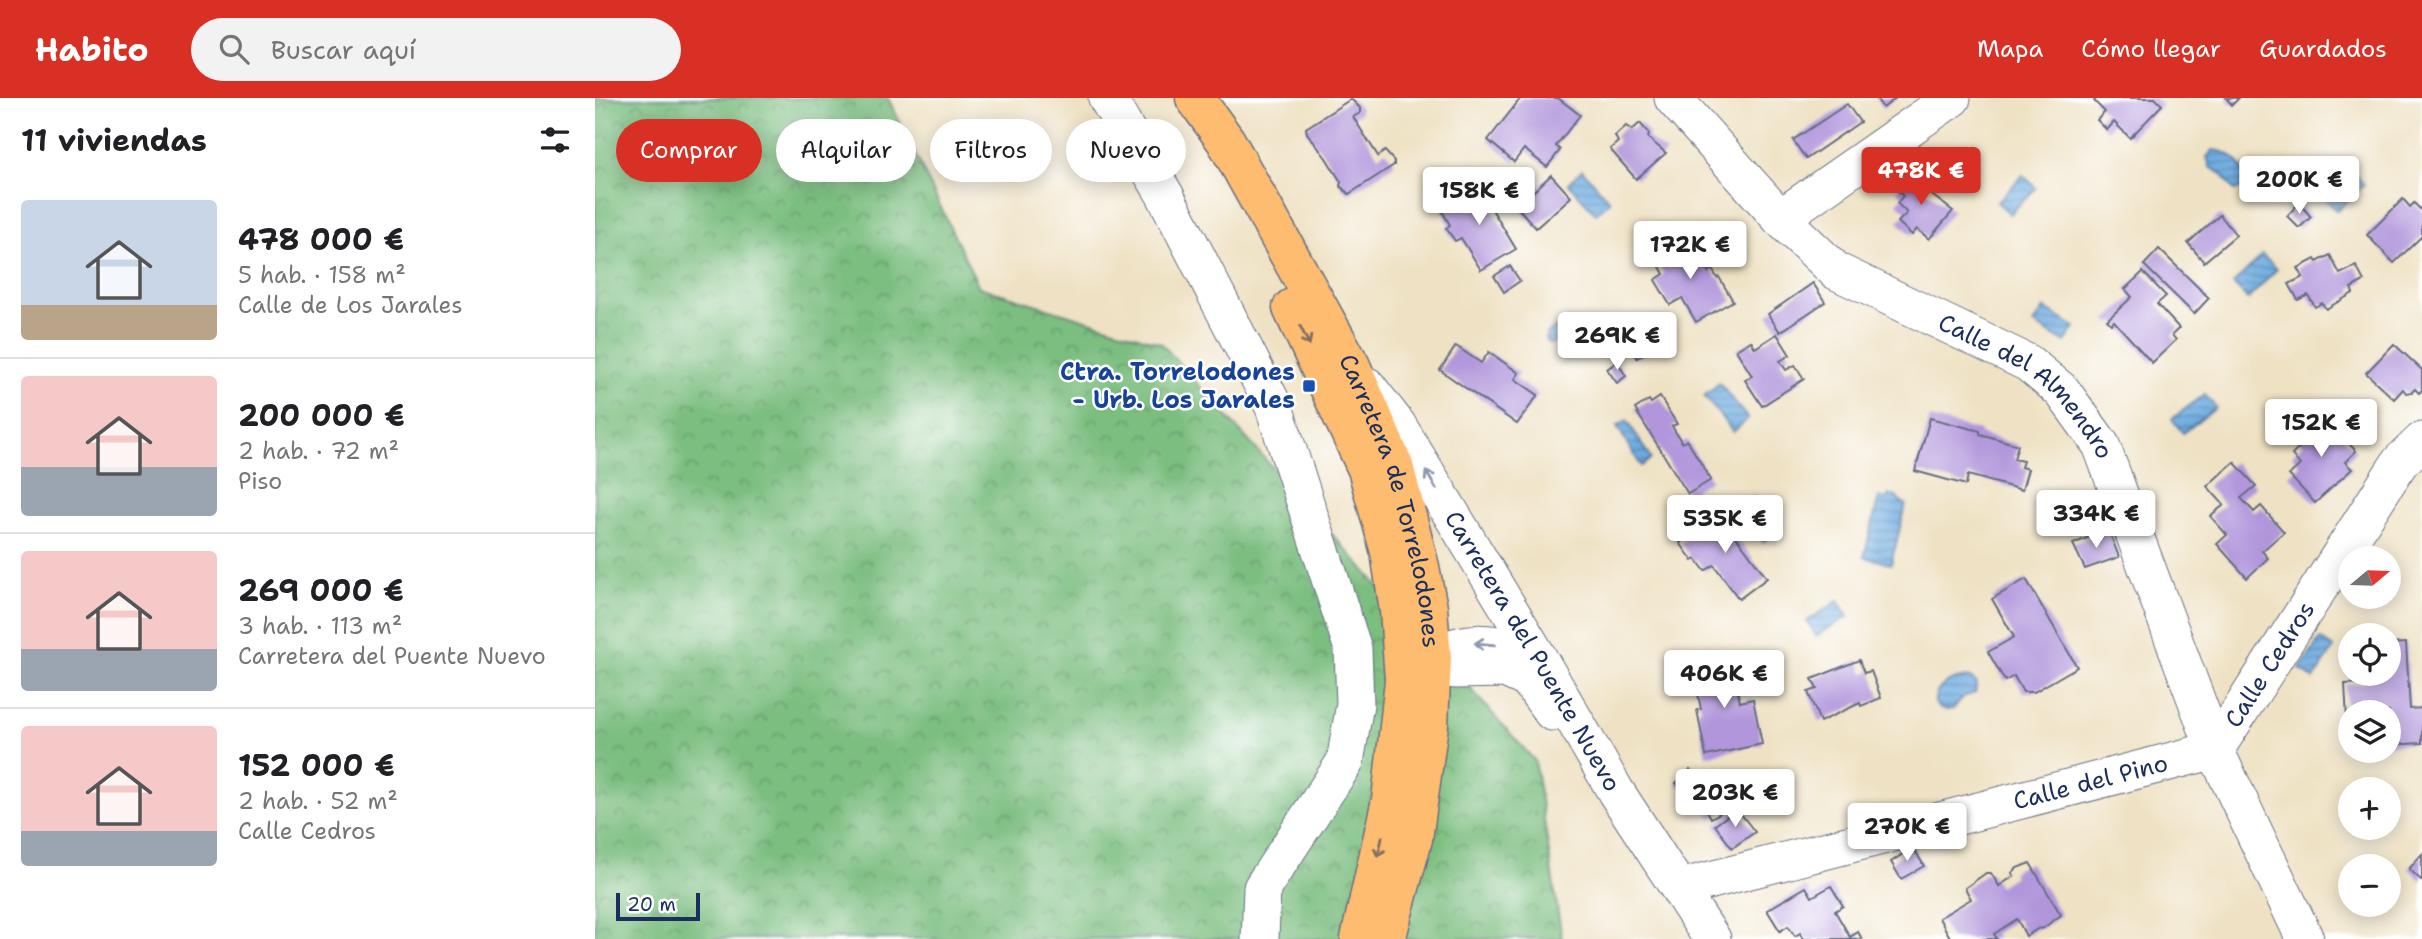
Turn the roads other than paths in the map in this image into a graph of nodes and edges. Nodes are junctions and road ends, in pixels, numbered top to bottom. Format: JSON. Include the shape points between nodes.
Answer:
{"nodes":[{"id":1,"x":1107,"y":98,"type":"edge"},
{"id":2,"x":1190,"y":98,"type":"edge"},
{"id":3,"x":1195,"y":98,"type":"edge"},
{"id":4,"x":1673,"y":98,"type":"edge"},
{"id":5,"x":1952,"y":98,"type":"edge"},
{"id":6,"x":1780,"y":218,"type":"junction"},
{"id":7,"x":1351,"y":366,"type":"junction"},
{"id":8,"x":2422,"y":441,"type":"edge"},
{"id":9,"x":1367,"y":469,"type":"junction"},
{"id":10,"x":1538,"y":657,"type":"junction"},
{"id":11,"x":1432,"y":658,"type":"junction"},
{"id":12,"x":1553,"y":714,"type":"junction"},
{"id":13,"x":2215,"y":750,"type":"junction"},
{"id":14,"x":1616,"y":792,"type":"junction"},
{"id":15,"x":1391,"y":800,"type":"junction"},
{"id":16,"x":1413,"y":839,"type":"junction"},
{"id":17,"x":1680,"y":888,"type":"junction"},
{"id":18,"x":1259,"y":939,"type":"edge"},
{"id":19,"x":1360,"y":939,"type":"edge"},
{"id":20,"x":1387,"y":939,"type":"edge"},
{"id":21,"x":1712,"y":939,"type":"edge"},
{"id":22,"x":2305,"y":939,"type":"edge"}],
"edges":[{"from":1,"to":18,"type":"street","via":[[1165,195],[1275,407],[1353,649],[1355,704],[1345,762],[1262,888]]},
{"from":2,"to":9,"type":"main road","name":"Carretera de Torrelodones","one_way":true},
{"from":3,"to":7,"type":"main road","name":"Carretera de Torrelodones","via":[[1226,141]]},
{"from":4,"to":6,"type":"street","name":"Calle del Almendro"},
{"from":5,"to":6,"type":"street"},
{"from":6,"to":13,"type":"street","name":"Calle del Almendro","via":[[1836,271],[2028,363],[2063,391],[2101,446]]},
{"from":10,"to":7,"type":"street","name":"Carretera del Puente Nuevo","one_way":true,"via":[[1398,426]]},
{"from":7,"to":11,"type":"main road","name":"Carretera de Torrelodones","via":[[1394,466],[1420,567]]},
{"from":8,"to":13,"type":"street","name":"Calle Cedros","via":[[2400,461]]},
{"from":9,"to":11,"type":"street","via":[[1395,519],[1418,626]]},
{"from":9,"to":15,"type":"main road","name":"Carretera de Torrelodones","via":[[1390,552],[1400,621],[1404,680]]},
{"from":10,"to":11,"type":"street","one_way":true,"via":[[1513,646],[1474,642]]},
{"from":10,"to":14,"type":"street","name":"Carretera del Puente Nuevo"},
{"from":11,"to":12,"type":"street","via":[[1455,670],[1505,669],[1529,680]]},
{"from":11,"to":15,"type":"street","via":[[1421,673],[1407,762]]},
{"from":11,"to":16,"type":"main road","name":"Carretera de Torrelodones","via":[[1429,725]]},
{"from":12,"to":14,"type":"street"},
{"from":12,"to":16,"type":"street","via":[[1526,693],[1487,681],[1462,687],[1449,702]]},
{"from":13,"to":17,"type":"street","name":"Calle del Pino"},
{"from":13,"to":22,"type":"street","name":"Calle del Almendro"},
{"from":14,"to":17,"type":"street","name":"Carretera del Puente Nuevo"},
{"from":15,"to":19,"type":"main road","name":"Carretera de Torrelodones","one_way":true},
{"from":16,"to":20,"type":"main road","name":"Carretera de Torrelodones"},
{"from":17,"to":21,"type":"street","name":"Carretera del Puente Nuevo"}]}
